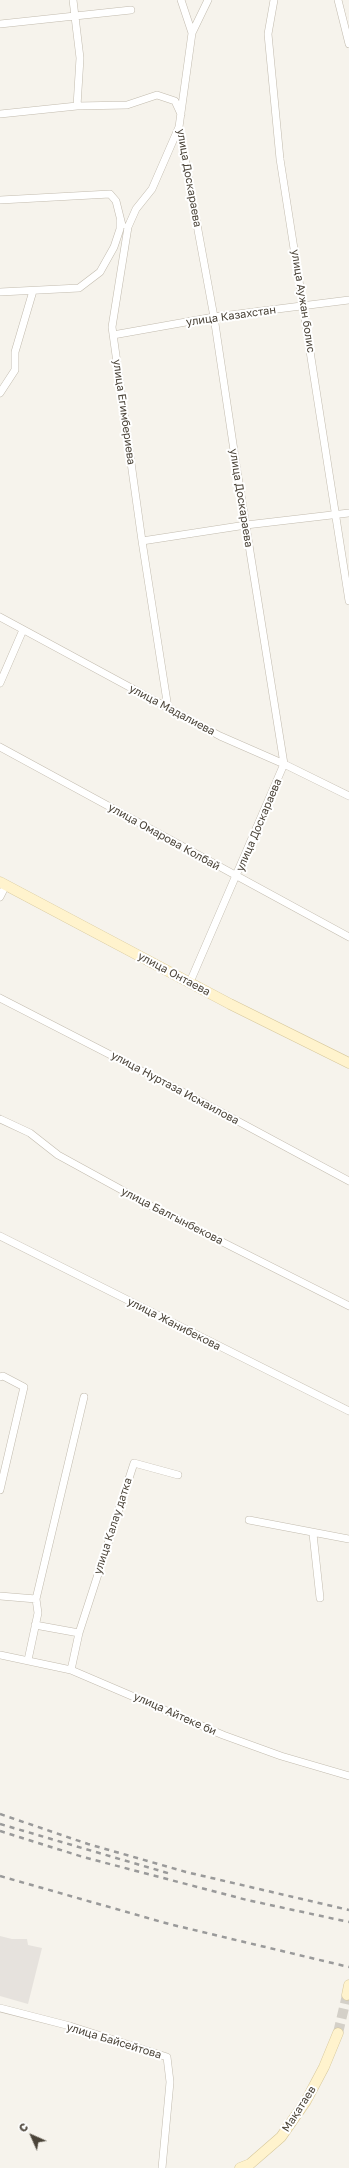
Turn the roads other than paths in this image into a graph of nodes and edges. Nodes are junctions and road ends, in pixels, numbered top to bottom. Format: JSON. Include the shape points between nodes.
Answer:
{"nodes":[{"id":1,"x":73,"y":0,"type":"edge"},
{"id":2,"x":182,"y":0,"type":"edge"},
{"id":3,"x":208,"y":0,"type":"edge"},
{"id":4,"x":274,"y":0,"type":"edge"},
{"id":5,"x":338,"y":0,"type":"edge"},
{"id":6,"x":131,"y":10,"type":"dead end"},
{"id":7,"x":75,"y":16,"type":"junction"},
{"id":8,"x":0,"y":24,"type":"edge"},
{"id":9,"x":192,"y":33,"type":"junction"},
{"id":10,"x":349,"y":44,"type":"edge"},
{"id":11,"x":77,"y":106,"type":"junction"},
{"id":12,"x":0,"y":114,"type":"edge"},
{"id":13,"x":181,"y":114,"type":"junction"},
{"id":14,"x":179,"y":127,"type":"junction"},
{"id":15,"x":0,"y":200,"type":"edge"},
{"id":16,"x":120,"y":220,"type":"junction"},
{"id":17,"x":126,"y":240,"type":"junction"},
{"id":18,"x":33,"y":291,"type":"junction"},
{"id":19,"x":0,"y":292,"type":"edge"},
{"id":20,"x":349,"y":300,"type":"edge"},
{"id":21,"x":304,"y":305,"type":"junction"},
{"id":22,"x":214,"y":317,"type":"junction"},
{"id":23,"x":113,"y":335,"type":"junction"},
{"id":24,"x":0,"y":393,"type":"edge"},
{"id":25,"x":349,"y":513,"type":"edge"},
{"id":26,"x":336,"y":515,"type":"junction"},
{"id":27,"x":246,"y":525,"type":"junction"},
{"id":28,"x":142,"y":541,"type":"junction"},
{"id":29,"x":349,"y":601,"type":"edge"},
{"id":30,"x":0,"y":617,"type":"edge"},
{"id":31,"x":23,"y":630,"type":"junction"},
{"id":32,"x":0,"y":683,"type":"edge"},
{"id":33,"x":168,"y":708,"type":"junction"},
{"id":34,"x":0,"y":748,"type":"edge"},
{"id":35,"x":284,"y":764,"type":"junction"},
{"id":36,"x":349,"y":796,"type":"edge"},
{"id":37,"x":237,"y":877,"type":"junction"},
{"id":38,"x":3,"y":884,"type":"edge"},
{"id":39,"x":0,"y":897,"type":"edge"},
{"id":40,"x":349,"y":937,"type":"edge"},
{"id":41,"x":190,"y":982,"type":"junction"},
{"id":42,"x":0,"y":998,"type":"edge"},
{"id":43,"x":349,"y":1063,"type":"edge"},
{"id":44,"x":0,"y":1119,"type":"edge"},
{"id":45,"x":349,"y":1181,"type":"edge"},
{"id":46,"x":0,"y":1236,"type":"edge"},
{"id":47,"x":349,"y":1306,"type":"edge"},
{"id":48,"x":0,"y":1377,"type":"edge"},
{"id":49,"x":84,"y":1397,"type":"dead end"},
{"id":50,"x":349,"y":1411,"type":"edge"},
{"id":51,"x":178,"y":1475,"type":"dead end"},
{"id":52,"x":0,"y":1490,"type":"edge"},
{"id":53,"x":249,"y":1520,"type":"dead end"},
{"id":54,"x":313,"y":1534,"type":"junction"},
{"id":55,"x":349,"y":1539,"type":"edge"},
{"id":56,"x":0,"y":1596,"type":"edge"},
{"id":57,"x":320,"y":1598,"type":"dead end"},
{"id":58,"x":36,"y":1599,"type":"junction"},
{"id":59,"x":35,"y":1625,"type":"junction"},
{"id":60,"x":79,"y":1633,"type":"junction"},
{"id":61,"x":0,"y":1655,"type":"edge"},
{"id":62,"x":28,"y":1660,"type":"junction"},
{"id":63,"x":71,"y":1670,"type":"junction"},
{"id":64,"x":349,"y":1776,"type":"edge"},
{"id":65,"x":0,"y":2008,"type":"edge"},
{"id":66,"x":338,"y":2033,"type":"tunnel mouth"},
{"id":67,"x":162,"y":2168,"type":"edge"},
{"id":68,"x":240,"y":2168,"type":"edge"}],
"edges":[{"from":1,"to":7,"type":"street"},
{"from":2,"to":9,"type":"street"},
{"from":3,"to":9,"type":"street","name":"улица Доскараева"},
{"from":4,"to":21,"type":"street","name":"улица Аужан болис","via":[[268,34],[271,74],[280,159]]},
{"from":5,"to":10,"type":"street"},
{"from":6,"to":7,"type":"street"},
{"from":7,"to":8,"type":"street"},
{"from":7,"to":11,"type":"street","via":[[80,58]]},
{"from":9,"to":13,"type":"street","name":"улица Доскараева"},
{"from":11,"to":12,"type":"street"},
{"from":11,"to":13,"type":"street","via":[[127,105],[158,95],[175,101]]},
{"from":13,"to":14,"type":"street","name":"улица Доскараева"},
{"from":14,"to":17,"type":"street","name":"улица Егимбериева","via":[[152,189],[136,209],[128,227]]},
{"from":14,"to":22,"type":"street","name":"улица Доскараева"},
{"from":15,"to":16,"type":"street","via":[[110,194],[116,201]]},
{"from":16,"to":17,"type":"street"},
{"from":16,"to":18,"type":"street","via":[[114,247],[100,272],[79,288]]},
{"from":17,"to":23,"type":"street","name":"улица Егимбериева","via":[[112,327]]},
{"from":18,"to":19,"type":"street"},
{"from":18,"to":24,"type":"street","via":[[15,352],[15,370]]},
{"from":20,"to":21,"type":"street","name":"улица Казахстан"},
{"from":21,"to":22,"type":"street","name":"улица Казахстан"},
{"from":21,"to":26,"type":"street","name":"улица Аужан болис"},
{"from":22,"to":23,"type":"street","name":"улица Казахстан"},
{"from":22,"to":27,"type":"street","name":"улица Доскараева"},
{"from":23,"to":28,"type":"street","name":"улица Егимбериева"},
{"from":25,"to":26,"type":"street"},
{"from":26,"to":27,"type":"street"},
{"from":26,"to":29,"type":"street","name":"улица Аужан болис"},
{"from":27,"to":28,"type":"street"},
{"from":27,"to":35,"type":"street","name":"улица Доскараева"},
{"from":28,"to":33,"type":"street","name":"улица Егимбериева"},
{"from":30,"to":31,"type":"street","name":"улица Мадалиева"},
{"from":31,"to":32,"type":"street"},
{"from":31,"to":33,"type":"street","name":"улица Мадалиева"},
{"from":33,"to":35,"type":"street","name":"улица Мадалиева","via":[[220,736]]},
{"from":34,"to":37,"type":"street","name":"улица Омарова Колбай"},
{"from":35,"to":36,"type":"street","name":"улица Мадалиева"},
{"from":35,"to":37,"type":"street","name":"улица Доскараева"},
{"from":37,"to":40,"type":"street","name":"улица Омарова Колбай"},
{"from":37,"to":41,"type":"street","name":"улица Доскараева"},
{"from":38,"to":39,"type":"street"},
{"from":38,"to":41,"type":"main road","name":"улица Онтаева"},
{"from":41,"to":43,"type":"main road","name":"улица Онтаева"},
{"from":42,"to":45,"type":"street","name":"улица Нуртаза Исмаилова"},
{"from":44,"to":47,"type":"street","name":"улица Балгынбекова","via":[[30,1133],[58,1155],[151,1206]]},
{"from":46,"to":50,"type":"street","name":"улица Жанибекова"},
{"from":48,"to":52,"type":"street","via":[[3,1376],[24,1387]]},
{"from":49,"to":58,"type":"street"},
{"from":51,"to":60,"type":"street","name":"улица Калау датка","via":[[134,1463]]},
{"from":53,"to":54,"type":"street"},
{"from":54,"to":55,"type":"street"},
{"from":54,"to":57,"type":"street"},
{"from":56,"to":58,"type":"street"},
{"from":58,"to":59,"type":"street","via":[[38,1613]]},
{"from":59,"to":60,"type":"street"},
{"from":59,"to":62,"type":"street"},
{"from":60,"to":63,"type":"street","name":"улица Калау датка"},
{"from":61,"to":62,"type":"street","name":"улица Айтеке би"},
{"from":62,"to":63,"type":"street","name":"улица Айтеке би"},
{"from":63,"to":64,"type":"street","name":"улица Айтеке би","via":[[222,1735]]},
{"from":65,"to":67,"type":"street","name":"улица Байсейтова","via":[[70,2026],[167,2057],[170,2082]]},
{"from":66,"to":68,"type":"main road","name":"Мақатаев","via":[[306,2101],[280,2137],[250,2164]]}]}
